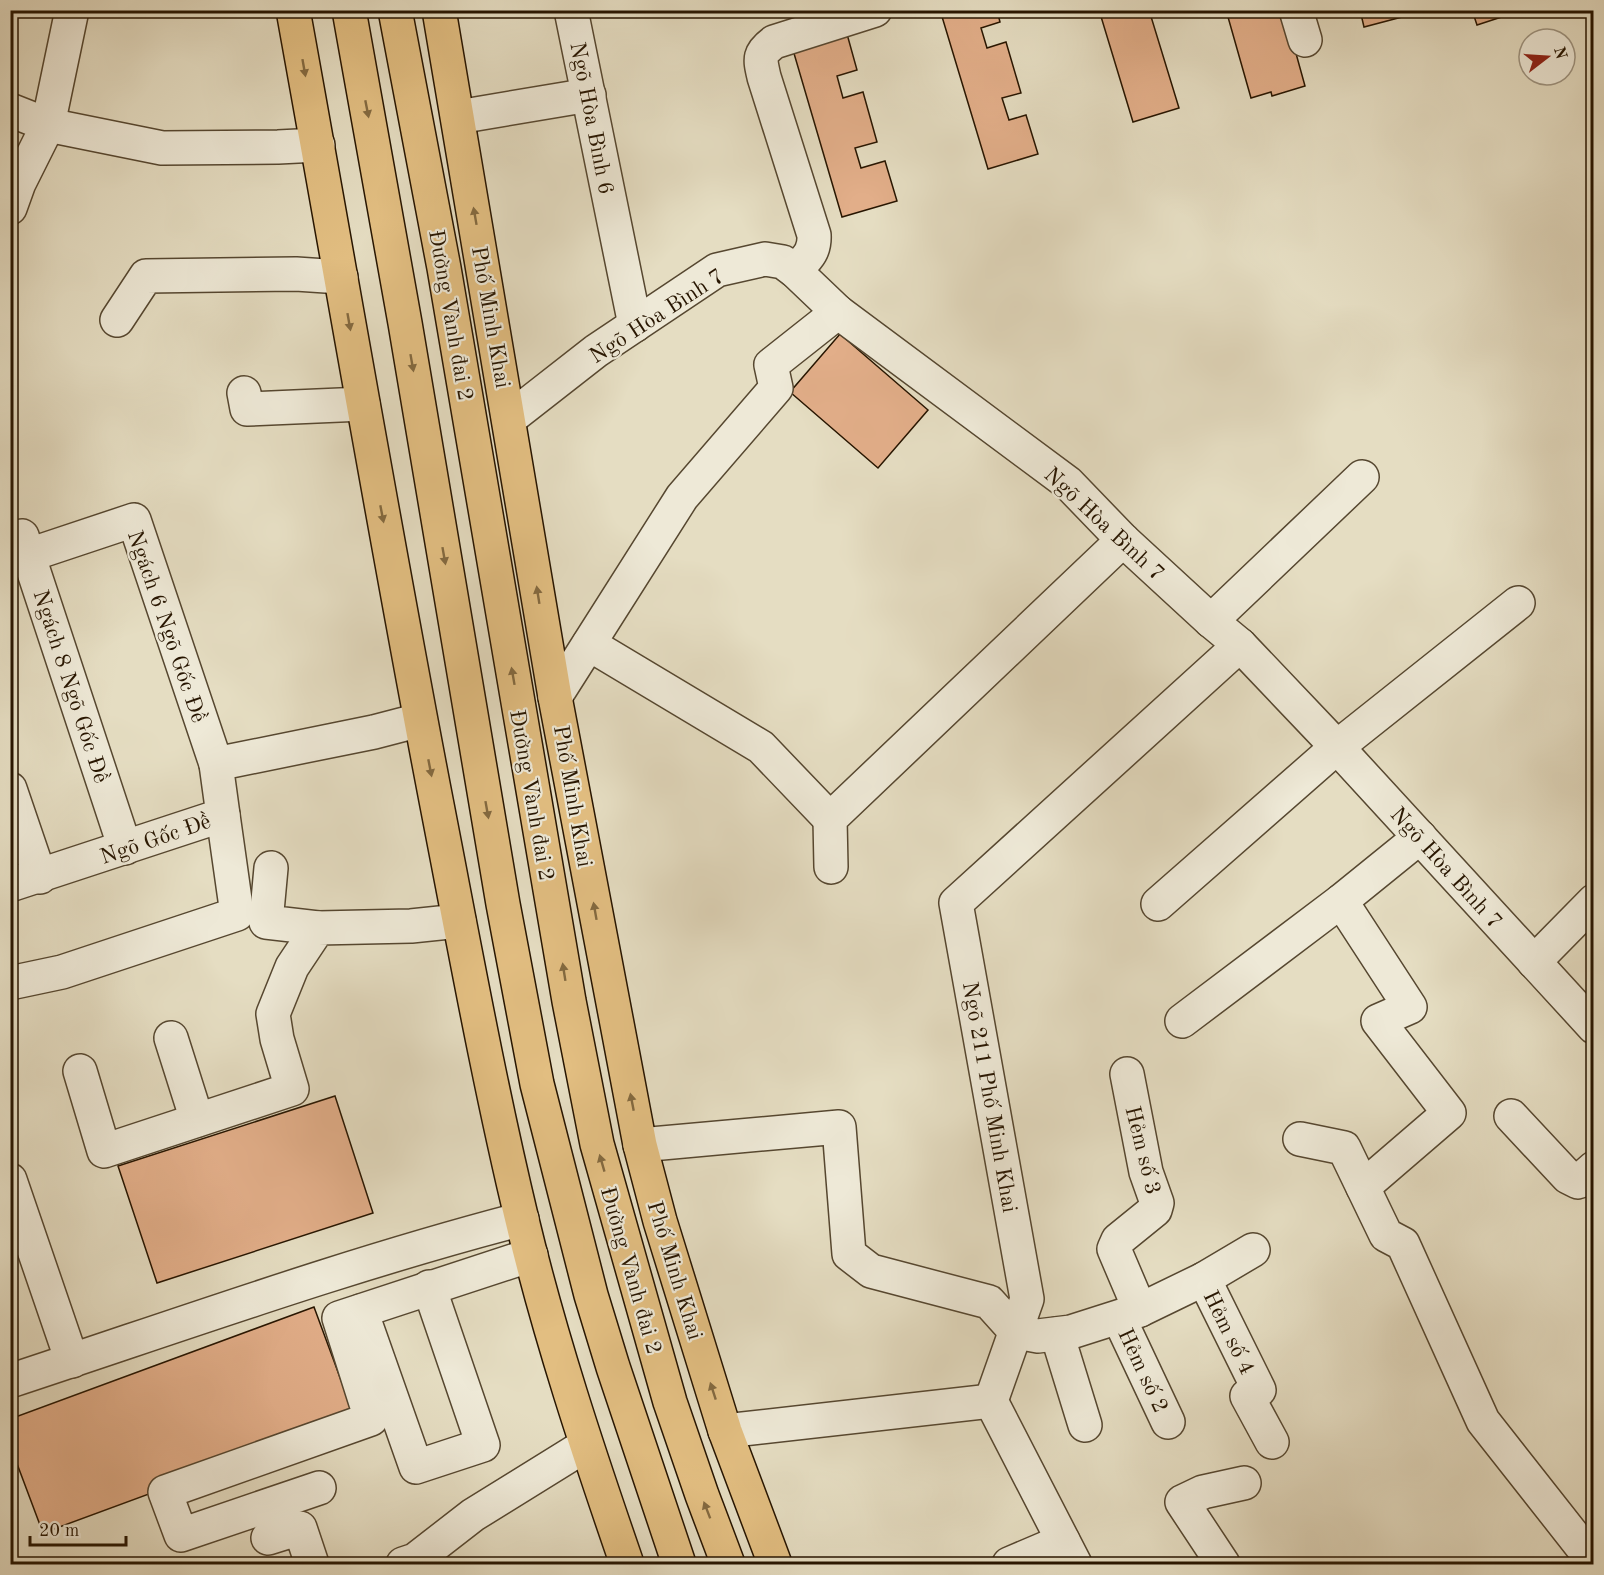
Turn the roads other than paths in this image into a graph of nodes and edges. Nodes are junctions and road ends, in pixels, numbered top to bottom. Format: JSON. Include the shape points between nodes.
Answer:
{"nodes":[{"id":1,"x":72,"y":10,"type":"edge"},
{"id":2,"x":293,"y":10,"type":"edge"},
{"id":3,"x":349,"y":10,"type":"edge"},
{"id":4,"x":395,"y":10,"type":"edge"},
{"id":5,"x":439,"y":10,"type":"edge"},
{"id":6,"x":571,"y":10,"type":"edge"},
{"id":7,"x":875,"y":10,"type":"edge"},
{"id":8,"x":589,"y":95,"type":"junction"},
{"id":9,"x":10,"y":110,"type":"edge"},
{"id":10,"x":458,"y":117,"type":"junction"},
{"id":11,"x":48,"y":125,"type":"junction"},
{"id":12,"x":318,"y":145,"type":"junction"},
{"id":13,"x":10,"y":208,"type":"edge"},
{"id":14,"x":795,"y":271,"type":"junction"},
{"id":15,"x":341,"y":277,"type":"junction"},
{"id":16,"x":838,"y":312,"type":"junction"},
{"id":17,"x":117,"y":320,"type":"dead end"},
{"id":18,"x":635,"y":325,"type":"junction"},
{"id":19,"x":244,"y":393,"type":"dead end"},
{"id":20,"x":363,"y":404,"type":"junction"},
{"id":21,"x":509,"y":419,"type":"junction"},
{"id":22,"x":1362,"y":477,"type":"dead end"},
{"id":23,"x":1123,"y":540,"type":"junction"},
{"id":24,"x":20,"y":547,"type":"edge"},
{"id":25,"x":1518,"y":603,"type":"dead end"},
{"id":26,"x":1211,"y":621,"type":"junction"},
{"id":27,"x":589,"y":644,"type":"junction"},
{"id":28,"x":1240,"y":645,"type":"junction"},
{"id":29,"x":555,"y":697,"type":"junction"},
{"id":30,"x":420,"y":720,"type":"junction"},
{"id":31,"x":1337,"y":747,"type":"junction"},
{"id":32,"x":216,"y":764,"type":"junction"},
{"id":33,"x":10,"y":789,"type":"edge"},
{"id":34,"x":223,"y":815,"type":"junction"},
{"id":35,"x":830,"y":819,"type":"junction"},
{"id":36,"x":1420,"y":837,"type":"junction"},
{"id":37,"x":125,"y":848,"type":"junction"},
{"id":38,"x":831,"y":867,"type":"dead end"},
{"id":39,"x":271,"y":868,"type":"dead end"},
{"id":40,"x":25,"y":881,"type":"edge"},
{"id":41,"x":1341,"y":901,"type":"junction"},
{"id":42,"x":1593,"y":902,"type":"edge"},
{"id":43,"x":1158,"y":904,"type":"dead end"},
{"id":44,"x":459,"y":921,"type":"junction"},
{"id":45,"x":318,"y":928,"type":"junction"},
{"id":46,"x":1534,"y":962,"type":"junction"},
{"id":47,"x":10,"y":983,"type":"edge"},
{"id":48,"x":1182,"y":1021,"type":"dead end"},
{"id":49,"x":1593,"y":1027,"type":"edge"},
{"id":50,"x":171,"y":1038,"type":"dead end"},
{"id":51,"x":80,"y":1071,"type":"dead end"},
{"id":52,"x":1127,"y":1074,"type":"dead end"},
{"id":53,"x":1511,"y":1116,"type":"dead end"},
{"id":54,"x":197,"y":1120,"type":"junction"},
{"id":55,"x":1300,"y":1139,"type":"dead end"},
{"id":56,"x":640,"y":1145,"type":"junction"},
{"id":57,"x":1593,"y":1168,"type":"edge"},
{"id":58,"x":10,"y":1180,"type":"edge"},
{"id":59,"x":1363,"y":1187,"type":"junction"},
{"id":60,"x":522,"y":1219,"type":"junction"},
{"id":61,"x":1253,"y":1250,"type":"dead end"},
{"id":62,"x":531,"y":1255,"type":"junction"},
{"id":63,"x":1204,"y":1279,"type":"junction"},
{"id":64,"x":429,"y":1287,"type":"junction"},
{"id":65,"x":360,"y":1311,"type":"junction"},
{"id":66,"x":1130,"y":1314,"type":"junction"},
{"id":67,"x":1016,"y":1332,"type":"junction"},
{"id":68,"x":1056,"y":1334,"type":"junction"},
{"id":69,"x":72,"y":1361,"type":"junction"},
{"id":70,"x":10,"y":1381,"type":"edge"},
{"id":71,"x":991,"y":1401,"type":"junction"},
{"id":72,"x":1168,"y":1422,"type":"dead end"},
{"id":73,"x":1086,"y":1425,"type":"dead end"},
{"id":74,"x":725,"y":1431,"type":"junction"},
{"id":75,"x":1272,"y":1442,"type":"dead end"},
{"id":76,"x":586,"y":1445,"type":"junction"},
{"id":77,"x":1244,"y":1483,"type":"dead end"},
{"id":78,"x":320,"y":1488,"type":"dead end"},
{"id":79,"x":268,"y":1538,"type":"dead end"},
{"id":80,"x":1069,"y":1553,"type":"edge"},
{"id":81,"x":1593,"y":1562,"type":"edge"},
{"id":82,"x":312,"y":1564,"type":"edge"},
{"id":83,"x":403,"y":1564,"type":"edge"},
{"id":84,"x":627,"y":1564,"type":"edge"},
{"id":85,"x":678,"y":1564,"type":"edge"},
{"id":86,"x":728,"y":1564,"type":"edge"},
{"id":87,"x":775,"y":1564,"type":"edge"},
{"id":88,"x":1008,"y":1564,"type":"edge"},
{"id":89,"x":1223,"y":1564,"type":"edge"}],
"edges":[{"from":1,"to":11,"type":"street"},
{"from":2,"to":12,"type":"main road","one_way":true},
{"from":3,"to":85,"type":"main road","name":"Đường Vành đai 2","one_way":true,"via":[[537,1084],[591,1295]]},
{"from":86,"to":4,"type":"main road","name":"Đường Vành đai 2","one_way":true,"via":[[670,1402],[597,1144]]},
{"from":5,"to":10,"type":"main road","name":"Phố Minh Khai"},
{"from":6,"to":8,"type":"street","name":"Ngõ Hòa Bình 6"},
{"from":7,"to":14,"type":"street","via":[[774,42],[764,49],[760,59],[814,235],[809,256]]},
{"from":8,"to":10,"type":"street"},
{"from":8,"to":18,"type":"street","name":"Ngõ Hòa Bình 6"},
{"from":9,"to":11,"type":"street"},
{"from":21,"to":10,"type":"main road","name":"Phố Minh Khai","one_way":true},
{"from":11,"to":12,"type":"street","via":[[162,148]]},
{"from":11,"to":13,"type":"street"},
{"from":12,"to":15,"type":"main road"},
{"from":14,"to":16,"type":"street","name":"Ngõ Hòa Bình 7"},
{"from":14,"to":18,"type":"street","name":"Ngõ Hòa Bình 7","via":[[783,262],[765,259],[717,270]]},
{"from":15,"to":17,"type":"street","via":[[146,276]]},
{"from":15,"to":20,"type":"main road","one_way":true},
{"from":16,"to":23,"type":"street","name":"Ngõ Hòa Bình 7","via":[[1068,483]]},
{"from":16,"to":27,"type":"street","via":[[771,365],[776,388],[682,497]]},
{"from":18,"to":21,"type":"street","name":"Ngõ Hòa Bình 7"},
{"from":19,"to":20,"type":"street","via":[[247,409]]},
{"from":20,"to":30,"type":"main road","one_way":true},
{"from":29,"to":21,"type":"main road","name":"Phố Minh Khai","one_way":true},
{"from":22,"to":26,"type":"street"},
{"from":23,"to":26,"type":"street","name":"Ngõ Hòa Bình 7"},
{"from":23,"to":35,"type":"street"},
{"from":24,"to":32,"type":"street","name":"Ngách 6 Ngõ Gốc Đề","via":[[134,520]]},
{"from":24,"to":37,"type":"street","name":"Ngách 8 Ngõ Gốc Đề"},
{"from":25,"to":31,"type":"street"},
{"from":26,"to":28,"type":"street","name":"Ngõ Hòa Bình 7"},
{"from":27,"to":29,"type":"street"},
{"from":27,"to":35,"type":"street","via":[[761,747]]},
{"from":28,"to":31,"type":"street","name":"Ngõ Hòa Bình 7"},
{"from":28,"to":67,"type":"street","name":"Ngõ 211 Phố Minh Khai","via":[[956,903],[1027,1299]]},
{"from":56,"to":29,"type":"main road","name":"Phố Minh Khai","one_way":true},
{"from":30,"to":32,"type":"street"},
{"from":30,"to":44,"type":"main road","one_way":true},
{"from":31,"to":36,"type":"street","name":"Ngõ Hòa Bình 7"},
{"from":31,"to":43,"type":"street"},
{"from":32,"to":34,"type":"street","name":"Ngõ Gốc Đề"},
{"from":33,"to":40,"type":"street"},
{"from":34,"to":37,"type":"street","name":"Ngõ Gốc Đề"},
{"from":34,"to":47,"type":"street","via":[[237,914],[62,972]]},
{"from":35,"to":38,"type":"street"},
{"from":36,"to":41,"type":"street"},
{"from":36,"to":46,"type":"street","name":"Ngõ Hòa Bình 7"},
{"from":37,"to":40,"type":"street","name":"Ngõ Gốc Đề"},
{"from":39,"to":45,"type":"street","via":[[266,922]]},
{"from":41,"to":48,"type":"street"},
{"from":41,"to":59,"type":"street","via":[[1410,1008],[1378,1021],[1449,1113]]},
{"from":42,"to":46,"type":"street"},
{"from":44,"to":45,"type":"street"},
{"from":44,"to":60,"type":"main road"},
{"from":45,"to":54,"type":"street","via":[[292,967],[273,1014],[292,1089]]},
{"from":46,"to":49,"type":"street","name":"Ngõ Hòa Bình 7"},
{"from":50,"to":54,"type":"street"},
{"from":51,"to":54,"type":"street","via":[[104,1151]]},
{"from":52,"to":66,"type":"street","name":"Hẻm số 3","via":[[1146,1172],[1158,1203],[1155,1210],[1118,1240],[1114,1249]]},
{"from":53,"to":57,"type":"street","via":[[1568,1177],[1578,1182]]},
{"from":55,"to":59,"type":"street","via":[[1344,1148]]},
{"from":56,"to":67,"type":"street","via":[[839,1127],[849,1254],[871,1271],[989,1302]]},
{"from":74,"to":56,"type":"main road","name":"Phố Minh Khai","one_way":true},
{"from":58,"to":69,"type":"street"},
{"from":59,"to":81,"type":"street","via":[[1386,1235],[1403,1244],[1483,1421]]},
{"from":60,"to":62,"type":"main road"},
{"from":60,"to":69,"type":"street","via":[[452,1237]]},
{"from":61,"to":63,"type":"street"},
{"from":62,"to":64,"type":"street"},
{"from":62,"to":76,"type":"main road"},
{"from":63,"to":66,"type":"street"},
{"from":63,"to":75,"type":"street","name":"Hẻm số 4","via":[[1259,1390],[1247,1396]]},
{"from":64,"to":65,"type":"street"},
{"from":64,"to":65,"type":"street","via":[[483,1445],[416,1467]]},
{"from":65,"to":78,"type":"street","via":[[339,1318],[371,1419],[165,1492],[181,1534]]},
{"from":66,"to":68,"type":"street"},
{"from":66,"to":72,"type":"street","name":"Hẻm số 2"},
{"from":67,"to":68,"type":"street"},
{"from":67,"to":71,"type":"street","name":"Ngõ 211 Phố Minh Khai"},
{"from":68,"to":73,"type":"street"},
{"from":69,"to":70,"type":"street"},
{"from":71,"to":74,"type":"street"},
{"from":71,"to":80,"type":"street"},
{"from":74,"to":87,"type":"main road","name":"Phố Minh Khai"},
{"from":76,"to":83,"type":"street","via":[[473,1515],[415,1560]]},
{"from":76,"to":84,"type":"main road"},
{"from":77,"to":89,"type":"street","via":[[1203,1492],[1182,1502]]},
{"from":79,"to":82,"type":"street","via":[[300,1528]]},
{"from":80,"to":88,"type":"street"}]}
